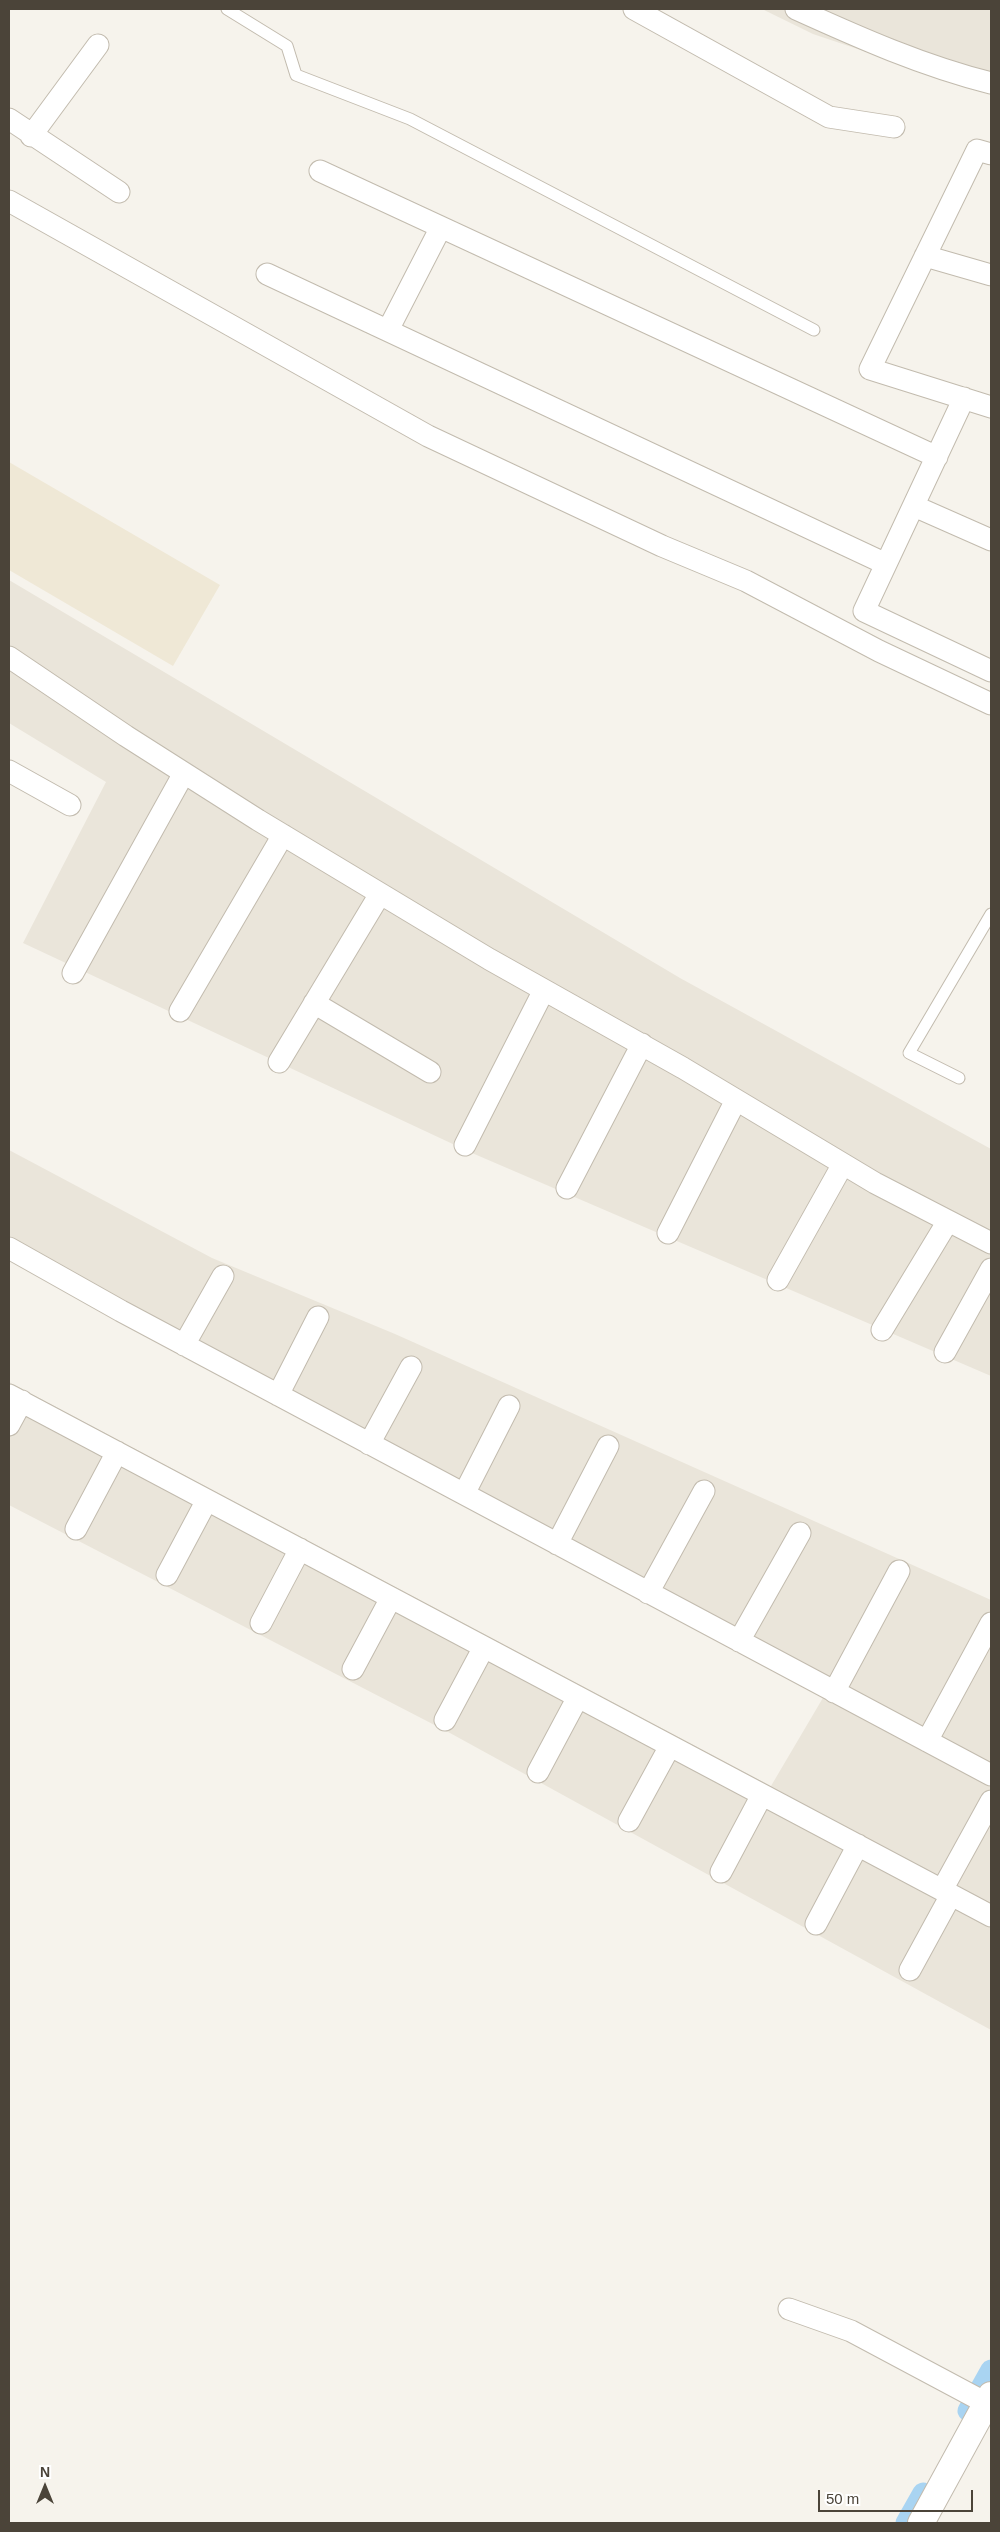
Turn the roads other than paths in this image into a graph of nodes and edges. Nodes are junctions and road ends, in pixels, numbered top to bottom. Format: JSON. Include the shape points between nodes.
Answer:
{"nodes":[{"id":1,"x":227,"y":9,"type":"edge"},
{"id":2,"x":634,"y":9,"type":"edge"},
{"id":3,"x":796,"y":9,"type":"edge"},
{"id":4,"x":98,"y":45,"type":"dead end"},
{"id":5,"x":991,"y":83,"type":"edge"},
{"id":6,"x":9,"y":119,"type":"edge"},
{"id":7,"x":894,"y":127,"type":"dead end"},
{"id":8,"x":31,"y":136,"type":"junction"},
{"id":9,"x":991,"y":154,"type":"edge"},
{"id":10,"x":320,"y":171,"type":"dead end"},
{"id":11,"x":119,"y":192,"type":"dead end"},
{"id":12,"x":9,"y":201,"type":"edge"},
{"id":13,"x":441,"y":227,"type":"junction"},
{"id":14,"x":925,"y":256,"type":"junction"},
{"id":15,"x":267,"y":274,"type":"dead end"},
{"id":16,"x":991,"y":275,"type":"edge"},
{"id":17,"x":388,"y":330,"type":"junction"},
{"id":18,"x":814,"y":330,"type":"dead end"},
{"id":19,"x":964,"y":398,"type":"junction"},
{"id":20,"x":991,"y":406,"type":"edge"},
{"id":21,"x":937,"y":457,"type":"junction"},
{"id":22,"x":914,"y":506,"type":"junction"},
{"id":23,"x":991,"y":540,"type":"edge"},
{"id":24,"x":886,"y":564,"type":"junction"},
{"id":25,"x":9,"y":657,"type":"edge"},
{"id":26,"x":991,"y":671,"type":"edge"},
{"id":27,"x":991,"y":704,"type":"edge"},
{"id":28,"x":9,"y":771,"type":"edge"},
{"id":29,"x":184,"y":773,"type":"junction"},
{"id":30,"x":70,"y":805,"type":"dead end"},
{"id":31,"x":283,"y":835,"type":"junction"},
{"id":32,"x":380,"y":894,"type":"junction"},
{"id":33,"x":991,"y":914,"type":"edge"},
{"id":34,"x":73,"y":973,"type":"dead end"},
{"id":35,"x":544,"y":990,"type":"junction"},
{"id":36,"x":314,"y":1003,"type":"junction"},
{"id":37,"x":180,"y":1011,"type":"dead end"},
{"id":38,"x":642,"y":1044,"type":"junction"},
{"id":39,"x":279,"y":1062,"type":"dead end"},
{"id":40,"x":430,"y":1072,"type":"dead end"},
{"id":41,"x":959,"y":1078,"type":"dead end"},
{"id":42,"x":736,"y":1100,"type":"junction"},
{"id":43,"x":465,"y":1145,"type":"dead end"},
{"id":44,"x":843,"y":1164,"type":"junction"},
{"id":45,"x":567,"y":1188,"type":"dead end"},
{"id":46,"x":948,"y":1221,"type":"junction"},
{"id":47,"x":668,"y":1233,"type":"dead end"},
{"id":48,"x":991,"y":1244,"type":"edge"},
{"id":49,"x":9,"y":1248,"type":"edge"},
{"id":50,"x":991,"y":1269,"type":"edge"},
{"id":51,"x":224,"y":1276,"type":"dead end"},
{"id":52,"x":778,"y":1280,"type":"dead end"},
{"id":53,"x":318,"y":1318,"type":"dead end"},
{"id":54,"x":882,"y":1330,"type":"dead end"},
{"id":55,"x":184,"y":1345,"type":"junction"},
{"id":56,"x":945,"y":1352,"type":"dead end"},
{"id":57,"x":411,"y":1367,"type":"dead end"},
{"id":58,"x":278,"y":1395,"type":"junction"},
{"id":59,"x":15,"y":1398,"type":"edge"},
{"id":60,"x":509,"y":1406,"type":"dead end"},
{"id":61,"x":9,"y":1425,"type":"edge"},
{"id":62,"x":370,"y":1444,"type":"junction"},
{"id":63,"x":608,"y":1446,"type":"dead end"},
{"id":64,"x":117,"y":1452,"type":"junction"},
{"id":65,"x":704,"y":1491,"type":"dead end"},
{"id":66,"x":464,"y":1494,"type":"junction"},
{"id":67,"x":207,"y":1500,"type":"junction"},
{"id":68,"x":76,"y":1529,"type":"dead end"},
{"id":69,"x":800,"y":1533,"type":"dead end"},
{"id":70,"x":557,"y":1544,"type":"junction"},
{"id":71,"x":300,"y":1549,"type":"junction"},
{"id":72,"x":899,"y":1571,"type":"dead end"},
{"id":73,"x":167,"y":1575,"type":"dead end"},
{"id":74,"x":648,"y":1593,"type":"junction"},
{"id":75,"x":391,"y":1598,"type":"junction"},
{"id":76,"x":260,"y":1623,"type":"dead end"},
{"id":77,"x":991,"y":1623,"type":"edge"},
{"id":78,"x":740,"y":1641,"type":"junction"},
{"id":79,"x":484,"y":1647,"type":"junction"},
{"id":80,"x":353,"y":1669,"type":"dead end"},
{"id":81,"x":834,"y":1692,"type":"junction"},
{"id":82,"x":578,"y":1697,"type":"junction"},
{"id":83,"x":445,"y":1720,"type":"dead end"},
{"id":84,"x":927,"y":1741,"type":"junction"},
{"id":85,"x":670,"y":1746,"type":"junction"},
{"id":86,"x":538,"y":1772,"type":"dead end"},
{"id":87,"x":991,"y":1776,"type":"edge"},
{"id":88,"x":762,"y":1795,"type":"junction"},
{"id":89,"x":991,"y":1801,"type":"edge"},
{"id":90,"x":629,"y":1821,"type":"dead end"},
{"id":91,"x":858,"y":1845,"type":"junction"},
{"id":92,"x":721,"y":1872,"type":"dead end"},
{"id":93,"x":946,"y":1892,"type":"junction"},
{"id":94,"x":991,"y":1916,"type":"edge"},
{"id":95,"x":816,"y":1924,"type":"dead end"},
{"id":96,"x":910,"y":1970,"type":"dead end"},
{"id":97,"x":789,"y":2309,"type":"dead end"},
{"id":98,"x":986,"y":2399,"type":"edge"},
{"id":99,"x":921,"y":2523,"type":"edge"}],
"edges":[{"from":1,"to":18,"type":"lane","via":[[287,46],[296,75],[410,119]]},
{"from":2,"to":7,"type":"street","via":[[829,117]]},
{"from":3,"to":5,"type":"street","via":[[870,43],[961,76]]},
{"from":4,"to":8,"type":"street"},
{"from":6,"to":8,"type":"street"},
{"from":8,"to":11,"type":"street"},
{"from":9,"to":14,"type":"street","via":[[977,150]]},
{"from":10,"to":13,"type":"street"},
{"from":12,"to":27,"type":"street","via":[[428,436],[746,582]]},
{"from":13,"to":17,"type":"street"},
{"from":13,"to":21,"type":"street"},
{"from":14,"to":16,"type":"street"},
{"from":14,"to":19,"type":"street","via":[[870,369]]},
{"from":15,"to":17,"type":"street"},
{"from":17,"to":24,"type":"street"},
{"from":19,"to":20,"type":"street"},
{"from":19,"to":21,"type":"street"},
{"from":21,"to":22,"type":"street"},
{"from":22,"to":23,"type":"street"},
{"from":22,"to":24,"type":"street"},
{"from":24,"to":26,"type":"street","via":[[864,611]]},
{"from":25,"to":29,"type":"street"},
{"from":28,"to":30,"type":"street"},
{"from":29,"to":31,"type":"street"},
{"from":29,"to":34,"type":"street"},
{"from":31,"to":32,"type":"street"},
{"from":31,"to":37,"type":"street"},
{"from":32,"to":35,"type":"street"},
{"from":32,"to":36,"type":"street"},
{"from":33,"to":41,"type":"lane","via":[[908,1053]]},
{"from":35,"to":38,"type":"street"},
{"from":35,"to":43,"type":"street"},
{"from":36,"to":39,"type":"street"},
{"from":36,"to":40,"type":"street"},
{"from":38,"to":42,"type":"street"},
{"from":38,"to":45,"type":"street"},
{"from":42,"to":44,"type":"street"},
{"from":42,"to":47,"type":"street"},
{"from":44,"to":46,"type":"street"},
{"from":44,"to":52,"type":"street"},
{"from":46,"to":48,"type":"street"},
{"from":46,"to":54,"type":"street"},
{"from":49,"to":55,"type":"street"},
{"from":50,"to":56,"type":"street"},
{"from":51,"to":55,"type":"street"},
{"from":53,"to":58,"type":"street"},
{"from":55,"to":58,"type":"street"},
{"from":57,"to":62,"type":"street"},
{"from":58,"to":62,"type":"street"},
{"from":59,"to":61,"type":"street"},
{"from":59,"to":64,"type":"street"},
{"from":60,"to":66,"type":"street"},
{"from":62,"to":66,"type":"street"},
{"from":63,"to":70,"type":"street"},
{"from":64,"to":67,"type":"street"},
{"from":64,"to":68,"type":"street"},
{"from":65,"to":74,"type":"street"},
{"from":66,"to":70,"type":"street"},
{"from":67,"to":71,"type":"street"},
{"from":67,"to":73,"type":"street"},
{"from":69,"to":78,"type":"street"},
{"from":70,"to":74,"type":"street"},
{"from":71,"to":75,"type":"street"},
{"from":71,"to":76,"type":"street"},
{"from":72,"to":81,"type":"street"},
{"from":74,"to":78,"type":"street"},
{"from":75,"to":79,"type":"street"},
{"from":75,"to":80,"type":"street"},
{"from":77,"to":84,"type":"street"},
{"from":78,"to":81,"type":"street"},
{"from":79,"to":82,"type":"street"},
{"from":79,"to":83,"type":"street"},
{"from":81,"to":84,"type":"street"},
{"from":82,"to":85,"type":"street"},
{"from":82,"to":86,"type":"street"},
{"from":84,"to":87,"type":"street"},
{"from":85,"to":88,"type":"street"},
{"from":85,"to":90,"type":"street"},
{"from":88,"to":91,"type":"street"},
{"from":88,"to":92,"type":"street"},
{"from":89,"to":93,"type":"street"},
{"from":91,"to":93,"type":"street"},
{"from":91,"to":95,"type":"street"},
{"from":93,"to":94,"type":"street"},
{"from":93,"to":96,"type":"street"},
{"from":97,"to":98,"type":"street","via":[[851,2331]]},
{"from":98,"to":99,"type":"street"}]}
